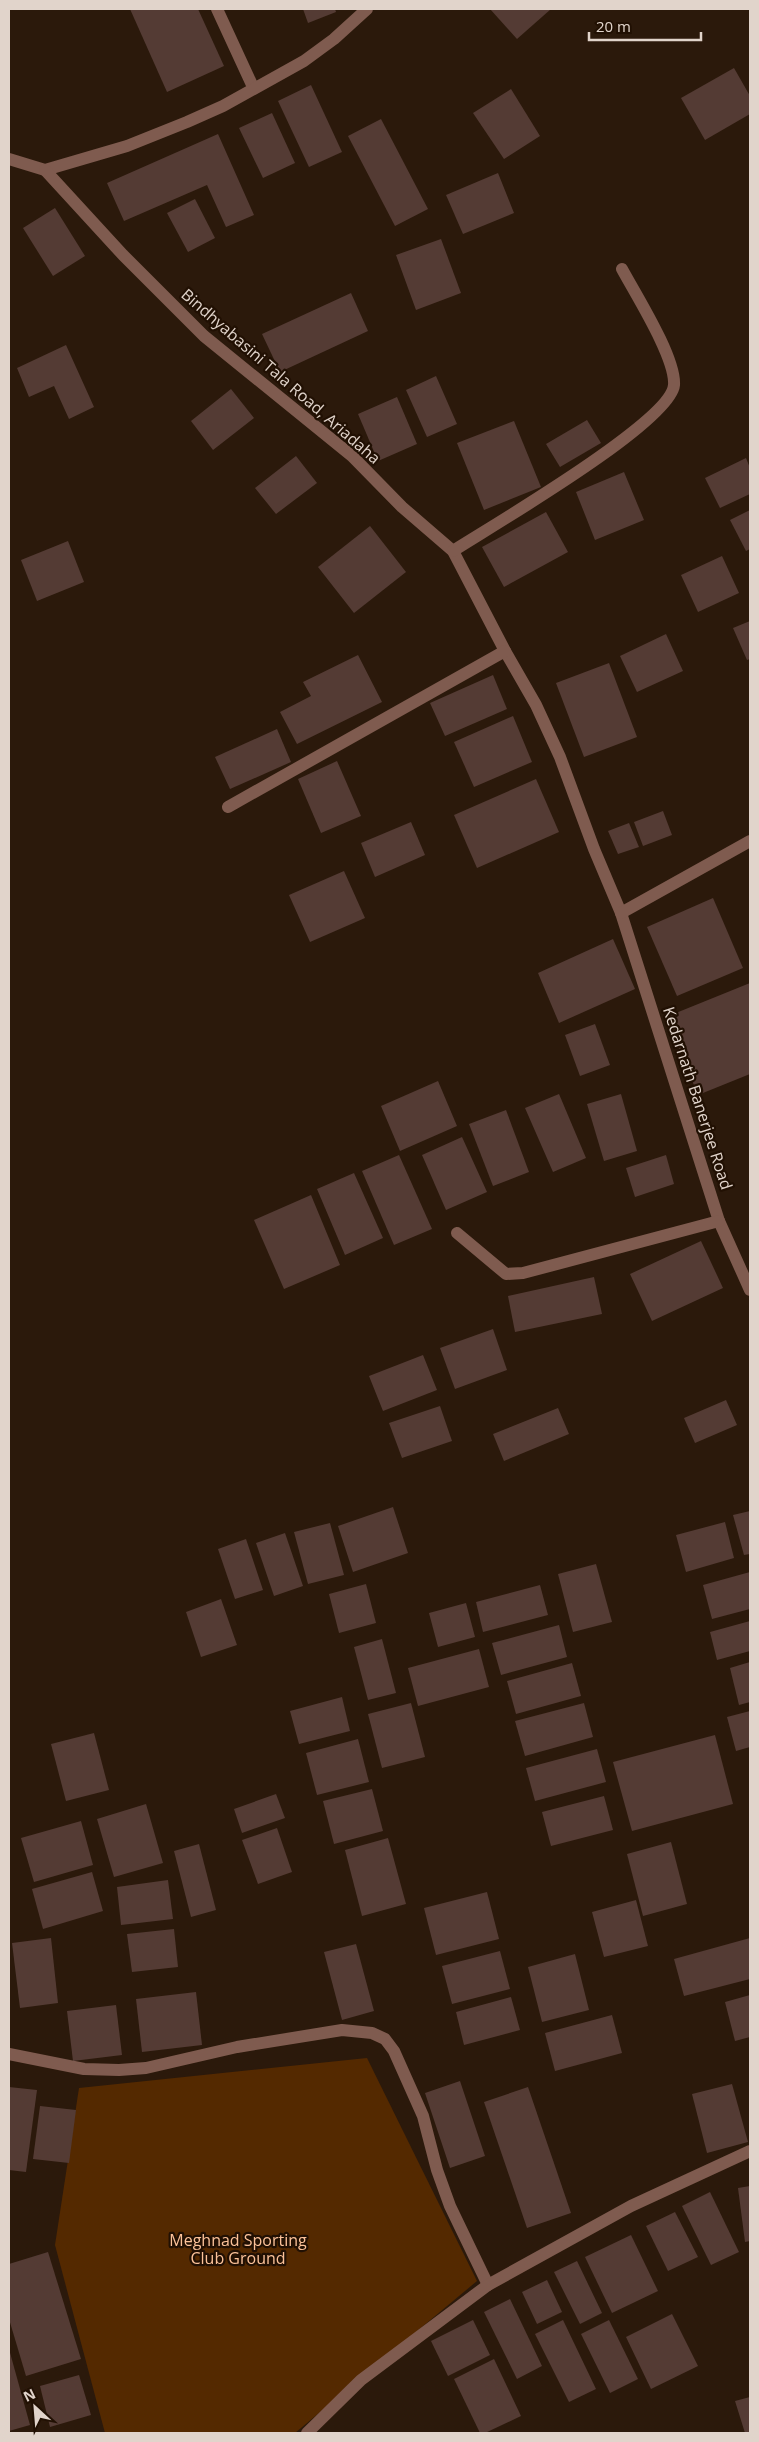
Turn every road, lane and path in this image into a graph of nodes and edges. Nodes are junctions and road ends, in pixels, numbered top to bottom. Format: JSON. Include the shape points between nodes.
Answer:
{"nodes":[{"id":1,"x":217,"y":9,"type":"edge"},
{"id":2,"x":367,"y":9,"type":"edge"},
{"id":3,"x":254,"y":88,"type":"junction"},
{"id":4,"x":9,"y":159,"type":"edge"},
{"id":5,"x":45,"y":170,"type":"junction"},
{"id":6,"x":622,"y":269,"type":"dead end"},
{"id":7,"x":453,"y":551,"type":"junction"},
{"id":8,"x":505,"y":651,"type":"junction"},
{"id":9,"x":228,"y":807,"type":"dead end"},
{"id":10,"x":750,"y":841,"type":"edge"},
{"id":11,"x":621,"y":913,"type":"junction"},
{"id":12,"x":719,"y":1221,"type":"junction"},
{"id":13,"x":457,"y":1233,"type":"dead end"},
{"id":14,"x":750,"y":1290,"type":"edge"},
{"id":15,"x":9,"y":2054,"type":"edge"},
{"id":16,"x":750,"y":2152,"type":"edge"},
{"id":17,"x":488,"y":2285,"type":"junction"},
{"id":18,"x":307,"y":2433,"type":"edge"}],
"edges":[{"from":1,"to":3,"type":"street"},
{"from":2,"to":3,"type":"street","via":[[304,61]]},
{"from":3,"to":5,"type":"street","via":[[223,106],[127,146]]},
{"from":4,"to":5,"type":"street"},
{"from":5,"to":7,"type":"street","name":"Bindhyabasini Tala Road, Ariadaha","via":[[122,255],[204,336],[352,456],[402,507]]},
{"from":6,"to":7,"type":"street","via":[[673,367],[674,387],[666,403],[620,444]]},
{"from":7,"to":8,"type":"street","name":"Bindhyabasini Tala Road, Ariadaha"},
{"from":8,"to":9,"type":"street"},
{"from":8,"to":11,"type":"street","name":"Bindhyabasini Tala Road, Ariadaha","via":[[536,705]]},
{"from":10,"to":11,"type":"street"},
{"from":11,"to":12,"type":"street","name":"Kedarnath Banerjee Road"},
{"from":12,"to":13,"type":"street","via":[[523,1273],[506,1274]]},
{"from":12,"to":14,"type":"street","name":"Kedarnath Banerjee Road"},
{"from":15,"to":17,"type":"street","via":[[84,2070],[119,2070],[146,2068],[238,2046],[342,2030],[372,2033],[385,2039],[394,2051],[424,2116],[450,2206]]},
{"from":16,"to":17,"type":"street","via":[[631,2206]]},
{"from":17,"to":18,"type":"street","via":[[361,2380]]}]}
